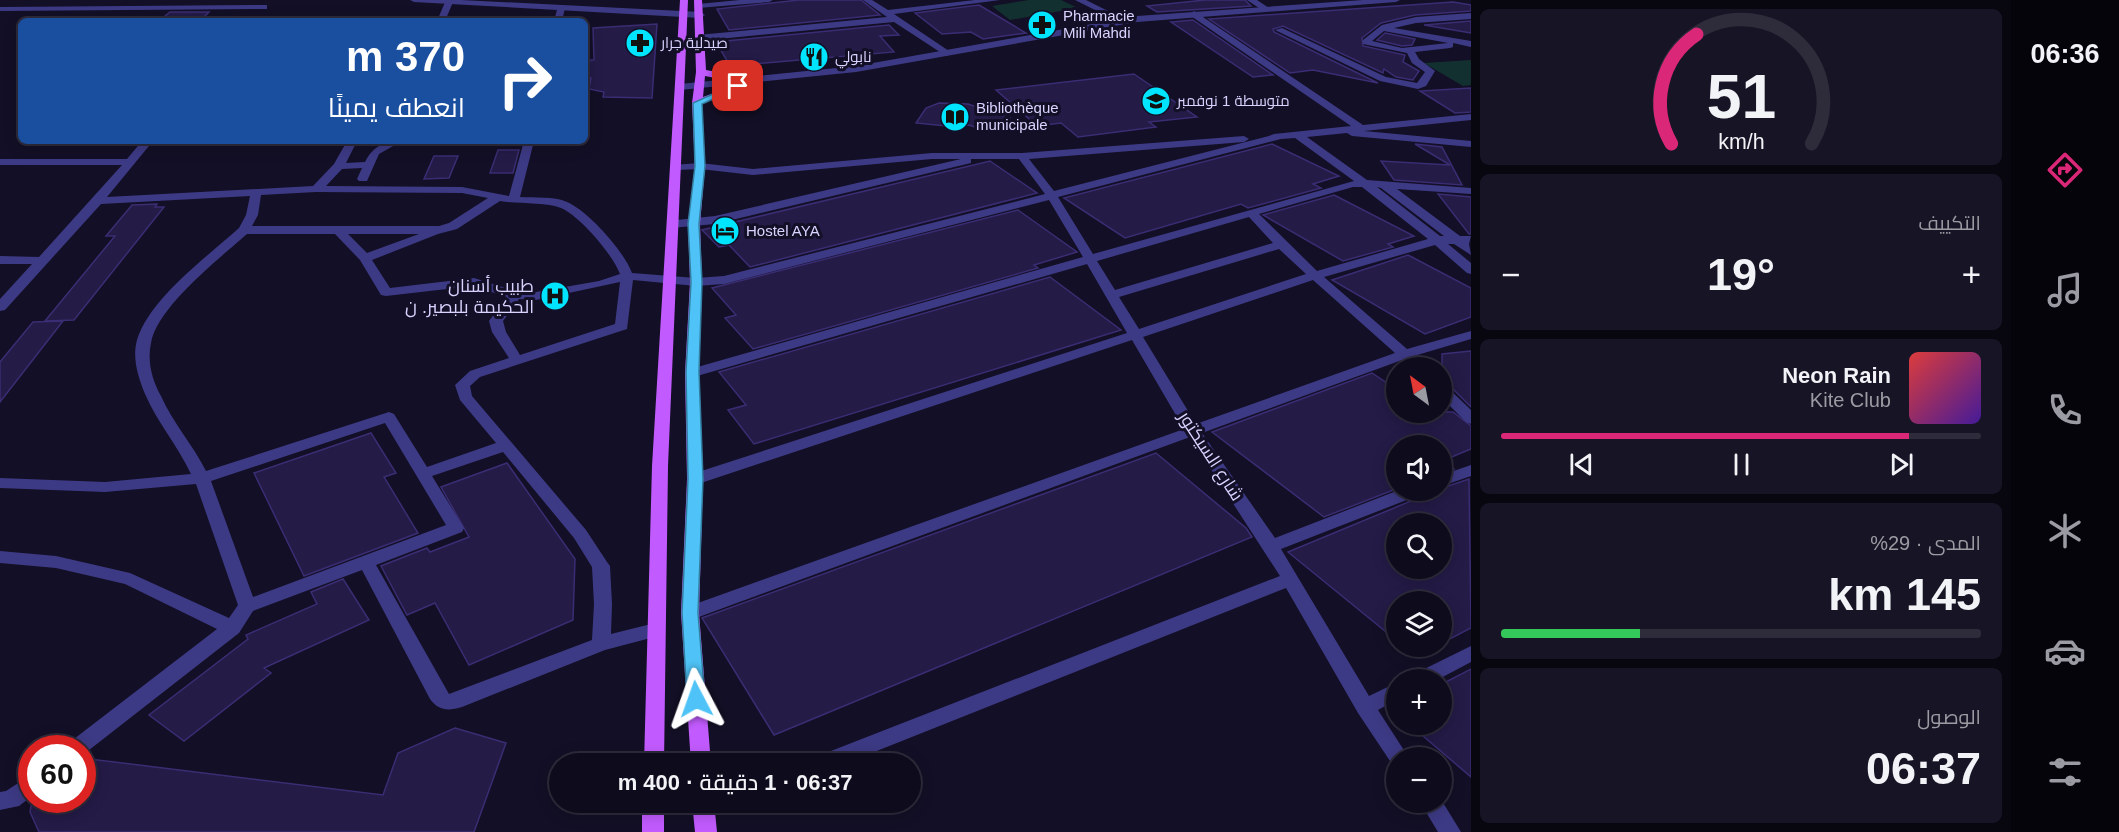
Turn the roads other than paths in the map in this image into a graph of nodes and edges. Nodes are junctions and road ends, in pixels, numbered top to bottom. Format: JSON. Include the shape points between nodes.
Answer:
{"nodes":[{"id":1,"x":414,"y":0,"type":"edge"},
{"id":2,"x":769,"y":0,"type":"edge"},
{"id":3,"x":867,"y":0,"type":"edge"},
{"id":4,"x":996,"y":0,"type":"edge"},
{"id":5,"x":1079,"y":0,"type":"edge"},
{"id":6,"x":1251,"y":0,"type":"edge"},
{"id":7,"x":1396,"y":0,"type":"edge"},
{"id":8,"x":449,"y":2,"type":"junction"},
{"id":9,"x":267,"y":4,"type":"edge"},
{"id":10,"x":693,"y":7,"type":"edge"},
{"id":11,"x":561,"y":8,"type":"junction"},
{"id":12,"x":0,"y":9,"type":"edge"},
{"id":13,"x":70,"y":9,"type":"junction"},
{"id":14,"x":1268,"y":10,"type":"junction"},
{"id":15,"x":884,"y":13,"type":"junction"},
{"id":16,"x":1194,"y":14,"type":"junction"},
{"id":17,"x":256,"y":16,"type":"dead end"},
{"id":18,"x":1471,"y":16,"type":"edge"},
{"id":19,"x":58,"y":18,"type":"edge"},
{"id":20,"x":442,"y":18,"type":"edge"},
{"id":21,"x":559,"y":18,"type":"edge"},
{"id":22,"x":894,"y":19,"type":"junction"},
{"id":23,"x":1124,"y":21,"type":"junction"},
{"id":24,"x":1382,"y":28,"type":"junction"},
{"id":25,"x":1279,"y":30,"type":"dead end"},
{"id":26,"x":698,"y":38,"type":"junction"},
{"id":27,"x":1466,"y":43,"type":"edge"},
{"id":28,"x":1410,"y":51,"type":"junction"},
{"id":29,"x":946,"y":53,"type":"junction"},
{"id":30,"x":701,"y":79,"type":"junction"},
{"id":31,"x":751,"y":82,"type":"junction"},
{"id":32,"x":680,"y":87,"type":"junction"},
{"id":33,"x":697,"y":103,"type":"junction"},
{"id":34,"x":1471,"y":117,"type":"edge"},
{"id":35,"x":1359,"y":127,"type":"junction"},
{"id":36,"x":1331,"y":130,"type":"junction"},
{"id":37,"x":1312,"y":132,"type":"junction"},
{"id":38,"x":1296,"y":134,"type":"junction"},
{"id":39,"x":1282,"y":136,"type":"junction"},
{"id":40,"x":145,"y":144,"type":"edge"},
{"id":41,"x":350,"y":144,"type":"edge"},
{"id":42,"x":391,"y":144,"type":"edge"},
{"id":43,"x":529,"y":144,"type":"edge"},
{"id":44,"x":1471,"y":144,"type":"edge"},
{"id":45,"x":996,"y":154,"type":"junction"},
{"id":46,"x":1022,"y":156,"type":"junction"},
{"id":47,"x":0,"y":162,"type":"edge"},
{"id":48,"x":129,"y":162,"type":"junction"},
{"id":49,"x":369,"y":165,"type":"junction"},
{"id":50,"x":339,"y":166,"type":"junction"},
{"id":51,"x":700,"y":166,"type":"junction"},
{"id":52,"x":677,"y":167,"type":"junction"},
{"id":53,"x":363,"y":179,"type":"dead end"},
{"id":54,"x":1366,"y":183,"type":"junction"},
{"id":55,"x":1386,"y":185,"type":"junction"},
{"id":56,"x":316,"y":189,"type":"junction"},
{"id":57,"x":1471,"y":191,"type":"edge"},
{"id":58,"x":256,"y":194,"type":"junction"},
{"id":59,"x":1052,"y":196,"type":"junction"},
{"id":60,"x":498,"y":197,"type":"junction"},
{"id":61,"x":514,"y":200,"type":"junction"},
{"id":62,"x":98,"y":201,"type":"junction"},
{"id":63,"x":1252,"y":213,"type":"junction"},
{"id":64,"x":670,"y":224,"type":"junction"},
{"id":65,"x":694,"y":224,"type":"junction"},
{"id":66,"x":244,"y":230,"type":"junction"},
{"id":67,"x":338,"y":230,"type":"junction"},
{"id":68,"x":440,"y":230,"type":"junction"},
{"id":69,"x":1457,"y":239,"type":"junction"},
{"id":70,"x":1439,"y":240,"type":"junction"},
{"id":71,"x":1471,"y":240,"type":"edge"},
{"id":72,"x":1279,"y":245,"type":"junction"},
{"id":73,"x":1471,"y":251,"type":"edge"},
{"id":74,"x":365,"y":258,"type":"junction"},
{"id":75,"x":1090,"y":259,"type":"junction"},
{"id":76,"x":0,"y":260,"type":"edge"},
{"id":77,"x":42,"y":261,"type":"junction"},
{"id":78,"x":1471,"y":270,"type":"edge"},
{"id":79,"x":1317,"y":275,"type":"junction"},
{"id":80,"x":627,"y":276,"type":"junction"},
{"id":81,"x":668,"y":280,"type":"junction"},
{"id":82,"x":696,"y":282,"type":"junction"},
{"id":83,"x":515,"y":295,"type":"junction"},
{"id":84,"x":1110,"y":296,"type":"junction"},
{"id":85,"x":0,"y":307,"type":"edge"},
{"id":86,"x":1137,"y":334,"type":"junction"},
{"id":87,"x":1471,"y":335,"type":"edge"},
{"id":88,"x":1406,"y":354,"type":"junction"},
{"id":89,"x":1409,"y":357,"type":"edge"},
{"id":90,"x":517,"y":360,"type":"junction"},
{"id":91,"x":692,"y":372,"type":"junction"},
{"id":92,"x":1452,"y":400,"type":"edge"},
{"id":93,"x":1471,"y":419,"type":"edge"},
{"id":94,"x":1193,"y":431,"type":"junction"},
{"id":95,"x":504,"y":446,"type":"junction"},
{"id":96,"x":1471,"y":470,"type":"edge"},
{"id":97,"x":423,"y":474,"type":"junction"},
{"id":98,"x":1452,"y":477,"type":"edge"},
{"id":99,"x":202,"y":478,"type":"junction"},
{"id":100,"x":696,"y":479,"type":"junction"},
{"id":101,"x":0,"y":483,"type":"edge"},
{"id":102,"x":1388,"y":501,"type":"edge"},
{"id":103,"x":1271,"y":546,"type":"junction"},
{"id":104,"x":0,"y":557,"type":"edge"},
{"id":105,"x":366,"y":561,"type":"junction"},
{"id":106,"x":1290,"y":579,"type":"junction"},
{"id":107,"x":247,"y":606,"type":"junction"},
{"id":108,"x":690,"y":613,"type":"junction"},
{"id":109,"x":232,"y":628,"type":"junction"},
{"id":110,"x":655,"y":630,"type":"junction"},
{"id":111,"x":601,"y":645,"type":"junction"},
{"id":112,"x":1471,"y":653,"type":"edge"},
{"id":113,"x":1440,"y":669,"type":"edge"},
{"id":114,"x":1386,"y":696,"type":"edge"},
{"id":115,"x":1365,"y":707,"type":"junction"},
{"id":116,"x":94,"y":735,"type":"edge"},
{"id":117,"x":1392,"y":747,"type":"edge"},
{"id":118,"x":654,"y":753,"type":"edge"},
{"id":119,"x":700,"y":753,"type":"edge"},
{"id":120,"x":848,"y":753,"type":"edge"},
{"id":121,"x":18,"y":794,"type":"edge"},
{"id":122,"x":0,"y":801,"type":"edge"},
{"id":123,"x":653,"y":813,"type":"edge"},
{"id":124,"x":708,"y":813,"type":"edge"},
{"id":125,"x":1437,"y":813,"type":"edge"},
{"id":126,"x":652,"y":832,"type":"edge"},
{"id":127,"x":706,"y":832,"type":"edge"},
{"id":128,"x":1449,"y":832,"type":"edge"}],
"edges":[{"from":1,"to":8,"type":"street"},
{"from":2,"to":10,"type":"street"},
{"from":3,"to":15,"type":"street"},
{"from":4,"to":15,"type":"street"},
{"from":5,"to":23,"type":"street"},
{"from":6,"to":14,"type":"street"},
{"from":7,"to":14,"type":"street"},
{"from":8,"to":11,"type":"street"},
{"from":8,"to":20,"type":"street"},
{"from":9,"to":13,"type":"street"},
{"from":9,"to":17,"type":"street"},
{"from":10,"to":11,"type":"street"},
{"from":10,"to":26,"type":"main road"},
{"from":10,"to":32,"type":"main road"},
{"from":11,"to":21,"type":"street"},
{"from":12,"to":13,"type":"street"},
{"from":13,"to":19,"type":"street"},
{"from":14,"to":16,"type":"street"},
{"from":15,"to":22,"type":"street"},
{"from":16,"to":23,"type":"street"},
{"from":16,"to":35,"type":"street"},
{"from":18,"to":24,"type":"street","via":[[1427,18]]},
{"from":22,"to":26,"type":"street"},
{"from":22,"to":29,"type":"street"},
{"from":23,"to":29,"type":"street"},
{"from":24,"to":27,"type":"street"},
{"from":24,"to":28,"type":"street","via":[[1366,42]]},
{"from":25,"to":28,"type":"street","via":[[1383,79],[1418,86],[1430,71],[1415,61]]},
{"from":26,"to":30,"type":"main road"},
{"from":27,"to":28,"type":"street"},
{"from":29,"to":31,"type":"street"},
{"from":30,"to":31,"type":"main road"},
{"from":30,"to":32,"type":"street"},
{"from":30,"to":33,"type":"main road"},
{"from":31,"to":33,"type":"main road"},
{"from":32,"to":52,"type":"main road"},
{"from":33,"to":51,"type":"main road"},
{"from":34,"to":35,"type":"street"},
{"from":35,"to":36,"type":"street"},
{"from":36,"to":37,"type":"street"},
{"from":36,"to":44,"type":"street"},
{"from":37,"to":38,"type":"street"},
{"from":37,"to":55,"type":"street"},
{"from":38,"to":39,"type":"street"},
{"from":38,"to":54,"type":"street"},
{"from":39,"to":46,"type":"street"},
{"from":39,"to":59,"type":"street"},
{"from":40,"to":48,"type":"street"},
{"from":41,"to":50,"type":"street"},
{"from":42,"to":49,"type":"street","via":[[375,152]]},
{"from":43,"to":61,"type":"street"},
{"from":45,"to":46,"type":"street"},
{"from":45,"to":51,"type":"street","via":[[753,172]]},
{"from":45,"to":65,"type":"street"},
{"from":46,"to":59,"type":"street","name":"شارع السيكتور"},
{"from":47,"to":48,"type":"street"},
{"from":48,"to":62,"type":"street"},
{"from":49,"to":50,"type":"street"},
{"from":49,"to":53,"type":"street"},
{"from":50,"to":56,"type":"street"},
{"from":51,"to":52,"type":"street"},
{"from":51,"to":65,"type":"main road"},
{"from":52,"to":64,"type":"main road"},
{"from":54,"to":55,"type":"street"},
{"from":54,"to":63,"type":"street"},
{"from":54,"to":70,"type":"street"},
{"from":55,"to":57,"type":"street"},
{"from":55,"to":69,"type":"street"},
{"from":56,"to":58,"type":"street"},
{"from":56,"to":60,"type":"street","via":[[462,190]]},
{"from":58,"to":62,"type":"street"},
{"from":58,"to":66,"type":"street"},
{"from":59,"to":75,"type":"street","name":"شارع السيكتور"},
{"from":59,"to":82,"type":"street","via":[[724,280]]},
{"from":60,"to":61,"type":"street"},
{"from":60,"to":68,"type":"street"},
{"from":61,"to":80,"type":"street","via":[[562,204],[579,214],[618,256]]},
{"from":62,"to":77,"type":"street"},
{"from":63,"to":72,"type":"street"},
{"from":63,"to":75,"type":"street"},
{"from":64,"to":65,"type":"street"},
{"from":64,"to":81,"type":"main road"},
{"from":65,"to":82,"type":"main road"},
{"from":66,"to":67,"type":"street"},
{"from":66,"to":99,"type":"street","via":[[165,305],[144,340],[142,356],[151,393]]},
{"from":67,"to":68,"type":"street"},
{"from":67,"to":74,"type":"street"},
{"from":68,"to":74,"type":"street"},
{"from":69,"to":70,"type":"street"},
{"from":69,"to":71,"type":"street"},
{"from":69,"to":73,"type":"street"},
{"from":70,"to":78,"type":"street"},
{"from":70,"to":79,"type":"street"},
{"from":72,"to":79,"type":"street"},
{"from":72,"to":84,"type":"street"},
{"from":74,"to":83,"type":"street","via":[[386,291],[474,282]]},
{"from":75,"to":84,"type":"street","name":"شارع السيكتور"},
{"from":75,"to":91,"type":"street"},
{"from":76,"to":77,"type":"street"},
{"from":77,"to":85,"type":"street"},
{"from":79,"to":86,"type":"street"},
{"from":79,"to":88,"type":"street"},
{"from":80,"to":81,"type":"street"},
{"from":80,"to":83,"type":"street","via":[[548,294]]},
{"from":80,"to":90,"type":"street","via":[[622,326]]},
{"from":81,"to":82,"type":"street"},
{"from":81,"to":110,"type":"main road"},
{"from":82,"to":91,"type":"main road"},
{"from":83,"to":90,"type":"street","via":[[496,321]]},
{"from":84,"to":86,"type":"street","name":"شارع السيكتور"},
{"from":86,"to":94,"type":"street","name":"شارع السيكتور"},
{"from":86,"to":100,"type":"street"},
{"from":87,"to":88,"type":"street"},
{"from":88,"to":89,"type":"street"},
{"from":88,"to":94,"type":"street"},
{"from":90,"to":95,"type":"street","via":[[469,377],[462,385],[465,397]]},
{"from":91,"to":100,"type":"main road"},
{"from":92,"to":93,"type":"street"},
{"from":94,"to":103,"type":"street","name":"شارع السيكتور"},
{"from":94,"to":108,"type":"street"},
{"from":95,"to":97,"type":"street"},
{"from":95,"to":111,"type":"street","via":[[580,534],[601,566]]},
{"from":96,"to":98,"type":"street"},
{"from":97,"to":99,"type":"street","via":[[389,417]]},
{"from":97,"to":105,"type":"street","via":[[456,528]]},
{"from":99,"to":101,"type":"street","via":[[105,487]]},
{"from":99,"to":107,"type":"street"},
{"from":100,"to":108,"type":"main road"},
{"from":102,"to":103,"type":"street"},
{"from":103,"to":106,"type":"street","name":"شارع السيكتور"},
{"from":104,"to":109,"type":"street","via":[[56,562],[130,579]]},
{"from":105,"to":107,"type":"street"},
{"from":105,"to":111,"type":"street","via":[[444,702]]},
{"from":106,"to":115,"type":"street","name":"شارع السيكتور"},
{"from":106,"to":120,"type":"street"},
{"from":107,"to":109,"type":"street"},
{"from":108,"to":119,"type":"main road"},
{"from":109,"to":116,"type":"street"},
{"from":110,"to":111,"type":"street"},
{"from":110,"to":118,"type":"main road"},
{"from":112,"to":113,"type":"street"},
{"from":114,"to":115,"type":"street"},
{"from":115,"to":117,"type":"street","name":"شارع السيكتور"},
{"from":121,"to":122,"type":"street"},
{"from":123,"to":126,"type":"main road"},
{"from":124,"to":127,"type":"main road"},
{"from":125,"to":128,"type":"street"}]}
